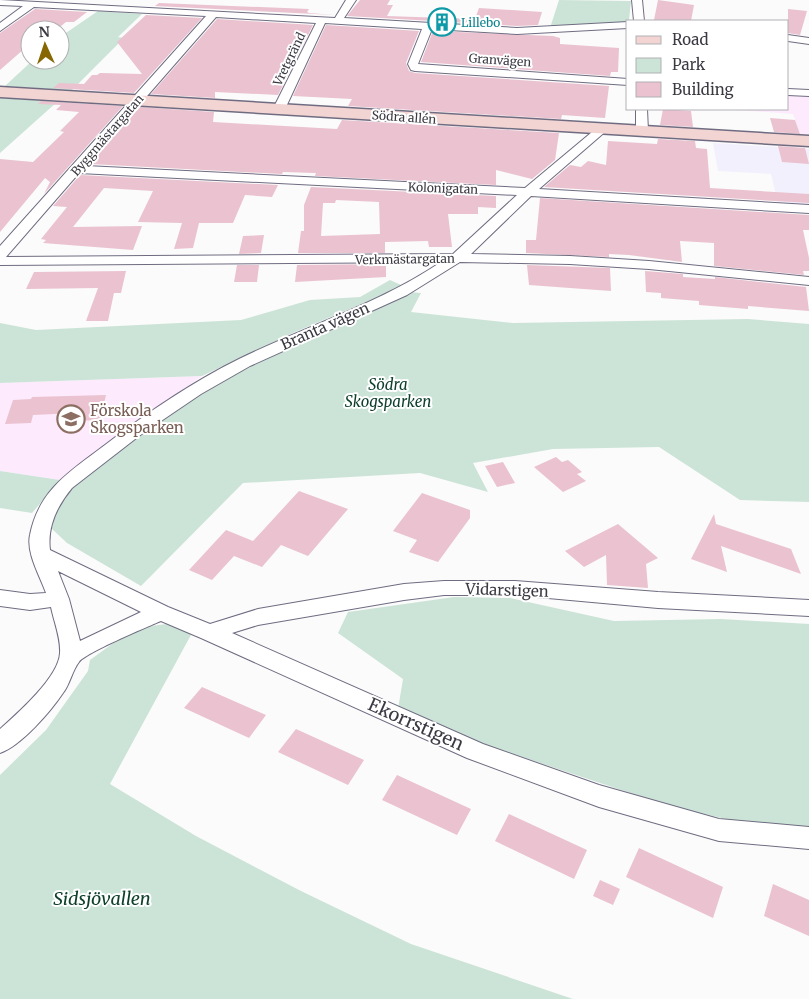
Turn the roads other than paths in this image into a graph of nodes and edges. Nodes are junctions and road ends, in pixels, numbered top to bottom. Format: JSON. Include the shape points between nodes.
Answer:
{"nodes":[{"id":1,"x":154,"y":0,"type":"edge"},
{"id":2,"x":351,"y":0,"type":"edge"},
{"id":3,"x":637,"y":0,"type":"edge"},
{"id":4,"x":0,"y":2,"type":"edge"},
{"id":5,"x":32,"y":4,"type":"junction"},
{"id":6,"x":144,"y":10,"type":"junction"},
{"id":7,"x":213,"y":14,"type":"junction"},
{"id":8,"x":322,"y":20,"type":"junction"},
{"id":9,"x":639,"y":20,"type":"edge"},
{"id":10,"x":338,"y":21,"type":"junction"},
{"id":11,"x":626,"y":25,"type":"edge"},
{"id":12,"x":428,"y":26,"type":"junction"},
{"id":13,"x":0,"y":28,"type":"edge"},
{"id":14,"x":789,"y":38,"type":"edge"},
{"id":15,"x":809,"y":41,"type":"edge"},
{"id":16,"x":626,"y":82,"type":"edge"},
{"id":17,"x":0,"y":92,"type":"edge"},
{"id":18,"x":789,"y":92,"type":"edge"},
{"id":19,"x":809,"y":93,"type":"edge"},
{"id":20,"x":138,"y":100,"type":"junction"},
{"id":21,"x":279,"y":109,"type":"junction"},
{"id":22,"x":641,"y":110,"type":"edge"},
{"id":23,"x":602,"y":129,"type":"junction"},
{"id":24,"x":642,"y":131,"type":"junction"},
{"id":25,"x":809,"y":141,"type":"edge"},
{"id":26,"x":77,"y":169,"type":"junction"},
{"id":27,"x":528,"y":192,"type":"junction"},
{"id":28,"x":809,"y":209,"type":"edge"},
{"id":29,"x":2,"y":250,"type":"edge"},
{"id":30,"x":456,"y":258,"type":"junction"},
{"id":31,"x":0,"y":261,"type":"edge"},
{"id":32,"x":809,"y":281,"type":"edge"},
{"id":33,"x":42,"y":554,"type":"junction"},
{"id":34,"x":0,"y":598,"type":"edge"},
{"id":35,"x":59,"y":599,"type":"junction"},
{"id":36,"x":809,"y":608,"type":"edge"},
{"id":37,"x":161,"y":613,"type":"junction"},
{"id":38,"x":209,"y":632,"type":"junction"},
{"id":39,"x":71,"y":655,"type":"junction"},
{"id":40,"x":0,"y":743,"type":"edge"},
{"id":41,"x":809,"y":838,"type":"edge"}],
"edges":[{"from":1,"to":6,"type":"street"},
{"from":2,"to":10,"type":"street"},
{"from":3,"to":9,"type":"street"},
{"from":4,"to":5,"type":"street"},
{"from":5,"to":6,"type":"street"},
{"from":5,"to":13,"type":"street"},
{"from":6,"to":7,"type":"street"},
{"from":7,"to":8,"type":"street"},
{"from":7,"to":20,"type":"street","name":"Byggmästargatan"},
{"from":8,"to":10,"type":"street"},
{"from":8,"to":21,"type":"street","name":"Vretgränd"},
{"from":10,"to":12,"type":"street"},
{"from":11,"to":12,"type":"street","via":[[517,31]]},
{"from":12,"to":16,"type":"street","name":"Granvägen","via":[[413,64],[415,68]]},
{"from":14,"to":15,"type":"street"},
{"from":17,"to":20,"type":"street","name":"Södra allén"},
{"from":18,"to":19,"type":"street"},
{"from":20,"to":21,"type":"street","name":"Södra allén"},
{"from":20,"to":26,"type":"street","name":"Byggmästargatan"},
{"from":21,"to":23,"type":"street","name":"Södra allén"},
{"from":22,"to":24,"type":"street"},
{"from":23,"to":24,"type":"street","name":"Södra allén"},
{"from":23,"to":27,"type":"street","name":"Branta vägen"},
{"from":24,"to":25,"type":"street","name":"Södra allén"},
{"from":26,"to":27,"type":"street","name":"Kolonigatan"},
{"from":26,"to":29,"type":"street","name":"Byggmästargatan"},
{"from":27,"to":28,"type":"street","name":"Kolonigatan"},
{"from":27,"to":30,"type":"street","name":"Branta vägen"},
{"from":30,"to":31,"type":"street","name":"Verkmästargatan"},
{"from":30,"to":32,"type":"street","name":"Verkmästargatan","via":[[649,265]]},
{"from":30,"to":33,"type":"street","name":"Branta vägen","via":[[402,292],[308,333],[195,390],[133,432],[65,484],[55,496],[39,538]]},
{"from":33,"to":35,"type":"street","name":"Branta vägen"},
{"from":33,"to":37,"type":"street","name":"Ekorrstigen"},
{"from":34,"to":35,"type":"street","via":[[30,602]]},
{"from":35,"to":39,"type":"street","name":"Branta vägen"},
{"from":36,"to":38,"type":"street","name":"Vidarstigen","via":[[515,588],[444,588],[258,617]]},
{"from":37,"to":38,"type":"street","name":"Ekorrstigen"},
{"from":37,"to":39,"type":"street"},
{"from":38,"to":41,"type":"street","name":"Ekorrstigen","via":[[475,751],[599,796],[719,830]]},
{"from":39,"to":40,"type":"street","via":[[56,686],[33,713]]}]}
